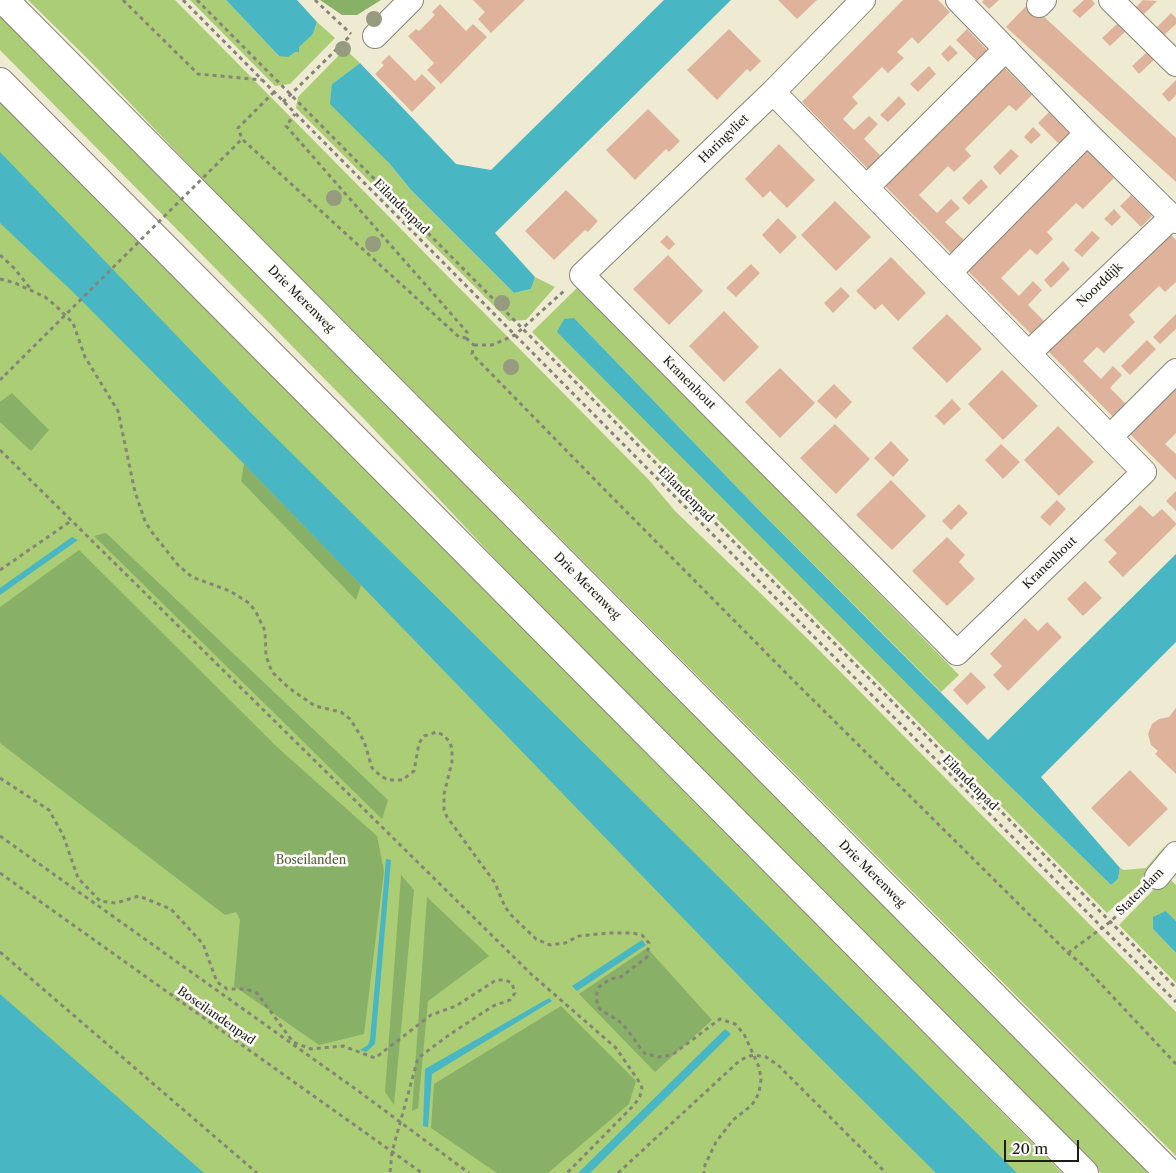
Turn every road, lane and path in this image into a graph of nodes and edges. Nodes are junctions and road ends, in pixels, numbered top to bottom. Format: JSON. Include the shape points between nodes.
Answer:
{"nodes":[{"id":1,"x":4,"y":0,"type":"edge"},
{"id":2,"x":123,"y":0,"type":"edge"},
{"id":3,"x":183,"y":0,"type":"edge"},
{"id":4,"x":197,"y":0,"type":"edge"},
{"id":5,"x":315,"y":0,"type":"edge"},
{"id":6,"x":863,"y":0,"type":"edge"},
{"id":7,"x":958,"y":0,"type":"edge"},
{"id":8,"x":1111,"y":0,"type":"edge"},
{"id":9,"x":408,"y":1,"type":"edge"},
{"id":10,"x":366,"y":32,"type":"joint"},
{"id":11,"x":351,"y":34,"type":"junction"},
{"id":12,"x":1006,"y":49,"type":"junction"},
{"id":13,"x":1176,"y":64,"type":"edge"},
{"id":14,"x":262,"y":80,"type":"junction"},
{"id":15,"x":0,"y":82,"type":"edge"},
{"id":16,"x":274,"y":92,"type":"junction"},
{"id":17,"x":773,"y":92,"type":"junction"},
{"id":18,"x":291,"y":95,"type":"junction"},
{"id":19,"x":283,"y":102,"type":"junction"},
{"id":20,"x":295,"y":114,"type":"junction"},
{"id":21,"x":1088,"y":133,"type":"junction"},
{"id":22,"x":242,"y":140,"type":"junction"},
{"id":23,"x":866,"y":187,"type":"junction"},
{"id":24,"x":1174,"y":219,"type":"edge"},
{"id":25,"x":0,"y":255,"type":"edge"},
{"id":26,"x":950,"y":272,"type":"junction"},
{"id":27,"x":582,"y":275,"type":"junction"},
{"id":28,"x":0,"y":279,"type":"edge"},
{"id":29,"x":31,"y":290,"type":"junction"},
{"id":30,"x":523,"y":329,"type":"junction"},
{"id":31,"x":515,"y":335,"type":"junction"},
{"id":32,"x":466,"y":338,"type":"junction"},
{"id":33,"x":474,"y":345,"type":"junction"},
{"id":34,"x":1029,"y":353,"type":"junction"},
{"id":35,"x":1176,"y":371,"type":"edge"},
{"id":36,"x":0,"y":380,"type":"edge"},
{"id":37,"x":1110,"y":437,"type":"junction"},
{"id":38,"x":0,"y":450,"type":"edge"},
{"id":39,"x":71,"y":521,"type":"junction"},
{"id":40,"x":0,"y":570,"type":"edge"},
{"id":41,"x":0,"y":778,"type":"edge"},
{"id":42,"x":0,"y":836,"type":"edge"},
{"id":43,"x":1176,"y":854,"type":"edge"},
{"id":44,"x":0,"y":872,"type":"edge"},
{"id":45,"x":1157,"y":877,"type":"joint"},
{"id":46,"x":1110,"y":922,"type":"junction"},
{"id":47,"x":1102,"y":928,"type":"junction"},
{"id":48,"x":0,"y":952,"type":"edge"},
{"id":49,"x":1068,"y":953,"type":"junction"},
{"id":50,"x":1176,"y":988,"type":"edge"},
{"id":51,"x":1176,"y":1002,"type":"edge"},
{"id":52,"x":754,"y":1055,"type":"junction"},
{"id":53,"x":1176,"y":1064,"type":"edge"},
{"id":54,"x":400,"y":1122,"type":"junction"},
{"id":55,"x":392,"y":1152,"type":"junction"},
{"id":56,"x":257,"y":1173,"type":"edge"},
{"id":57,"x":390,"y":1173,"type":"edge"},
{"id":58,"x":422,"y":1173,"type":"edge"},
{"id":59,"x":468,"y":1173,"type":"edge"},
{"id":60,"x":567,"y":1173,"type":"edge"},
{"id":61,"x":618,"y":1173,"type":"edge"},
{"id":62,"x":704,"y":1173,"type":"edge"},
{"id":63,"x":886,"y":1173,"type":"edge"},
{"id":64,"x":1084,"y":1173,"type":"edge"},
{"id":65,"x":1169,"y":1173,"type":"edge"}],
"edges":[{"from":1,"to":65,"type":"highway","name":"Drie Merenweg"},
{"from":2,"to":14,"type":"path","via":[[198,74]]},
{"from":3,"to":14,"type":"path","name":"Eilandenpad"},
{"from":4,"to":18,"type":"path"},
{"from":5,"to":11,"type":"path"},
{"from":6,"to":17,"type":"street","name":"Haringvliet"},
{"from":7,"to":12,"type":"street","name":"Noorddijk"},
{"from":8,"to":13,"type":"street"},
{"from":9,"to":10,"type":"street"},
{"from":10,"to":11,"type":"path"},
{"from":11,"to":18,"type":"path"},
{"from":12,"to":21,"type":"street","name":"Noorddijk"},
{"from":12,"to":23,"type":"street"},
{"from":14,"to":16,"type":"path","name":"Eilandenpad"},
{"from":15,"to":64,"type":"highway"},
{"from":16,"to":19,"type":"path","name":"Eilandenpad"},
{"from":16,"to":22,"type":"path","via":[[238,128]]},
{"from":17,"to":23,"type":"street","name":"Kranenhout"},
{"from":17,"to":27,"type":"street","name":"Haringvliet"},
{"from":18,"to":19,"type":"path"},
{"from":18,"to":30,"type":"path"},
{"from":19,"to":20,"type":"path","name":"Eilandenpad"},
{"from":20,"to":31,"type":"path","name":"Eilandenpad"},
{"from":20,"to":32,"type":"path","via":[[286,126],[467,332]]},
{"from":21,"to":24,"type":"street","name":"Noorddijk"},
{"from":21,"to":26,"type":"street"},
{"from":22,"to":32,"type":"path","via":[[459,337]]},
{"from":22,"to":36,"type":"path","bridge":true},
{"from":23,"to":26,"type":"street","name":"Kranenhout"},
{"from":24,"to":34,"type":"street","name":"Noorddijk"},
{"from":25,"to":29,"type":"path"},
{"from":26,"to":34,"type":"street","name":"Kranenhout"},
{"from":27,"to":30,"type":"path"},
{"from":27,"to":37,"type":"street","name":"Kranenhout","via":[[957,653],[1144,472]]},
{"from":28,"to":29,"type":"path"},
{"from":29,"to":52,"type":"path","via":[[56,306],[73,323],[85,357],[118,412],[135,492],[151,531],[192,577],[230,591],[249,603],[265,631],[266,656],[272,672],[315,706],[341,712],[350,719],[364,742],[372,768],[389,780],[402,780],[414,771],[418,744],[424,736],[437,732],[449,741],[452,762],[444,794],[447,817],[495,883],[505,907],[536,939],[550,945],[565,943],[579,936],[632,933],[642,935],[649,942],[647,957],[622,977],[610,979],[599,987],[596,996],[598,1007],[626,1028],[644,1053],[658,1058],[672,1054],[720,1019],[735,1024]]},
{"from":30,"to":31,"type":"path"},
{"from":30,"to":46,"type":"path"},
{"from":31,"to":33,"type":"path","via":[[492,345]]},
{"from":31,"to":47,"type":"path","name":"Eilandenpad"},
{"from":32,"to":33,"type":"path"},
{"from":33,"to":49,"type":"path","via":[[472,354],[602,488]]},
{"from":34,"to":37,"type":"street","name":"Kranenhout"},
{"from":35,"to":37,"type":"street"},
{"from":38,"to":39,"type":"path"},
{"from":39,"to":40,"type":"path"},
{"from":39,"to":60,"type":"path","via":[[531,974],[616,1048],[640,1083],[640,1096]]},
{"from":41,"to":54,"type":"path","via":[[50,810],[63,835],[78,878],[100,901],[116,903],[139,896],[171,909],[203,944],[217,982],[227,989],[246,989],[257,993],[293,1042],[311,1049],[342,1046],[375,1058],[431,1015],[456,1006],[496,980],[512,983],[514,993],[510,1000],[493,1006],[418,1058]]},
{"from":42,"to":54,"type":"path"},
{"from":43,"to":45,"type":"street","name":"Statendam"},
{"from":44,"to":55,"type":"path","name":"Boseilandenpad"},
{"from":45,"to":46,"type":"path","name":"Statendam"},
{"from":46,"to":47,"type":"path","name":"Statendam"},
{"from":46,"to":50,"type":"path"},
{"from":47,"to":49,"type":"path","name":"Statendam"},
{"from":47,"to":51,"type":"path","name":"Eilandenpad"},
{"from":48,"to":56,"type":"path"},
{"from":49,"to":53,"type":"path"},
{"from":52,"to":61,"type":"path","via":[[736,1063]]},
{"from":52,"to":62,"type":"path","via":[[761,1079],[759,1094],[716,1142]]},
{"from":52,"to":63,"type":"path","via":[[779,1066]]},
{"from":54,"to":55,"type":"path"},
{"from":54,"to":59,"type":"path"},
{"from":55,"to":57,"type":"path"},
{"from":55,"to":58,"type":"path","name":"Boseilandenpad"}]}
